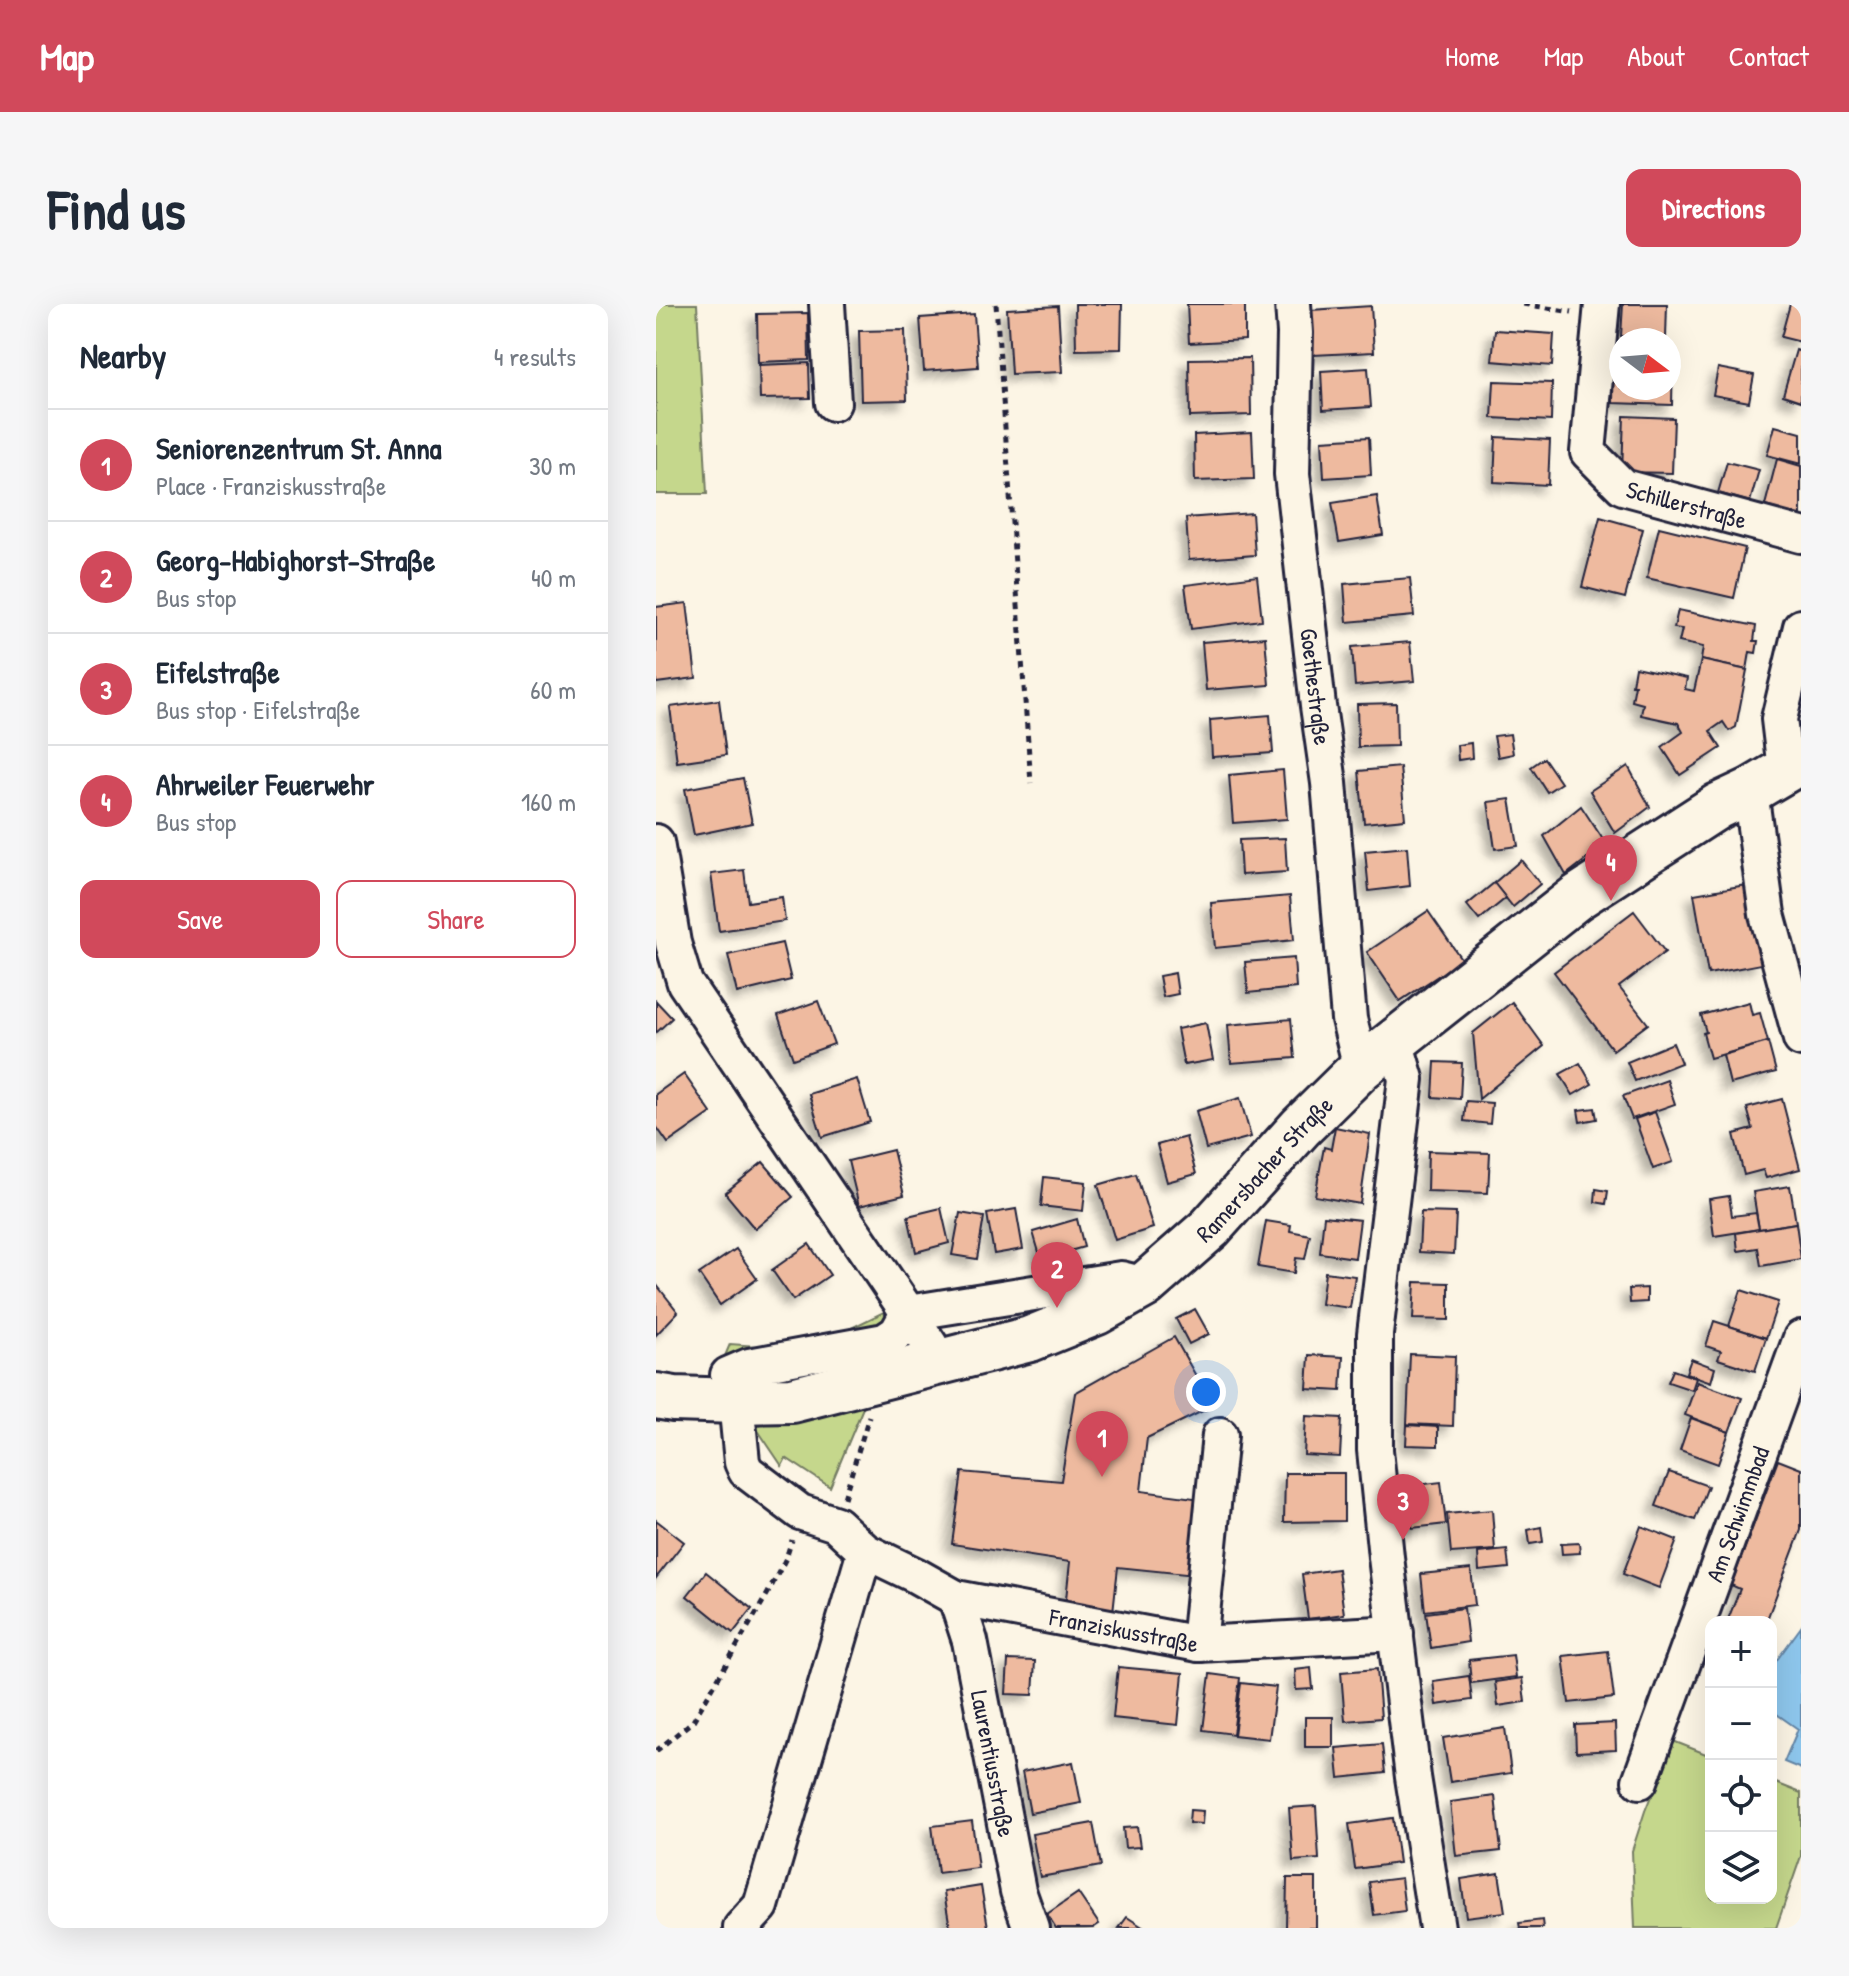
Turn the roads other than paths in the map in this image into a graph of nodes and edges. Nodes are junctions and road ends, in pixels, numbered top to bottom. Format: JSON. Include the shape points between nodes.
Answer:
{"nodes":[{"id":1,"x":827,"y":304,"type":"edge"},
{"id":2,"x":1270,"y":304,"type":"edge"},
{"id":3,"x":1602,"y":310,"type":"edge"},
{"id":4,"x":1294,"y":319,"type":"edge"},
{"id":5,"x":833,"y":403,"type":"dead end"},
{"id":6,"x":1801,"y":535,"type":"edge"},
{"id":7,"x":1801,"y":627,"type":"edge"},
{"id":8,"x":1779,"y":774,"type":"edge"},
{"id":9,"x":656,"y":842,"type":"edge"},
{"id":10,"x":1801,"y":1039,"type":"edge"},
{"id":11,"x":1395,"y":1041,"type":"junction"},
{"id":12,"x":1361,"y":1068,"type":"junction"},
{"id":13,"x":1145,"y":1285,"type":"junction"},
{"id":14,"x":908,"y":1313,"type":"junction"},
{"id":15,"x":1801,"y":1338,"type":"edge"},
{"id":16,"x":936,"y":1363,"type":"junction"},
{"id":17,"x":732,"y":1388,"type":"junction"},
{"id":18,"x":656,"y":1396,"type":"edge"},
{"id":19,"x":1220,"y":1435,"type":"dead end"},
{"id":20,"x":865,"y":1551,"type":"junction"},
{"id":21,"x":956,"y":1598,"type":"junction"},
{"id":22,"x":1396,"y":1633,"type":"junction"},
{"id":23,"x":1199,"y":1644,"type":"junction"},
{"id":24,"x":1640,"y":1781,"type":"dead end"},
{"id":25,"x":741,"y":1928,"type":"edge"},
{"id":26,"x":1031,"y":1928,"type":"edge"},
{"id":27,"x":1437,"y":1928,"type":"edge"}],
"edges":[{"from":1,"to":5,"type":"street"},
{"from":2,"to":4,"type":"street"},
{"from":3,"to":6,"type":"street","name":"Schillerstraße","via":[[1588,452],[1623,487]]},
{"from":4,"to":12,"type":"street","name":"Goethestraße","via":[[1292,474],[1329,783],[1349,1019]]},
{"from":7,"to":8,"type":"street","via":[[1779,719]]},
{"from":8,"to":10,"type":"street","via":[[1767,914]]},
{"from":8,"to":11,"type":"main road","name":"Ramersbacher Straße","via":[[1718,806],[1576,898]]},
{"from":9,"to":14,"type":"street","via":[[685,983]]},
{"from":11,"to":12,"type":"main road","name":"Ramersbacher Straße"},
{"from":11,"to":22,"type":"street","via":[[1406,1079],[1375,1334],[1375,1450]]},
{"from":12,"to":13,"type":"main road","name":"Ramersbacher Straße","via":[[1210,1228]]},
{"from":13,"to":14,"type":"street","via":[[1121,1279]]},
{"from":13,"to":16,"type":"main road","name":"Ramersbacher Straße","via":[[1097,1312],[1030,1339]]},
{"from":14,"to":16,"type":"street"},
{"from":14,"to":17,"type":"street","via":[[897,1333],[885,1341],[749,1366]]},
{"from":15,"to":24,"type":"street","name":"Am Schwimmbad"},
{"from":16,"to":17,"type":"main road","name":"Ramersbacher Straße","via":[[792,1400]]},
{"from":17,"to":18,"type":"main road","name":"Ramersbacher Straße","via":[[674,1399]]},
{"from":17,"to":20,"type":"street","name":"Franziskusstraße","via":[[746,1471],[800,1512],[836,1524]]},
{"from":19,"to":23,"type":"street"},
{"from":20,"to":21,"type":"street","name":"Franziskusstraße"},
{"from":20,"to":25,"type":"street","via":[[761,1906]]},
{"from":21,"to":23,"type":"street","name":"Franziskusstraße"},
{"from":21,"to":26,"type":"street","name":"Laurentiusstraße","via":[[970,1641],[1018,1891]]},
{"from":22,"to":23,"type":"street","name":"Franziskusstraße"},
{"from":22,"to":27,"type":"street"}]}
